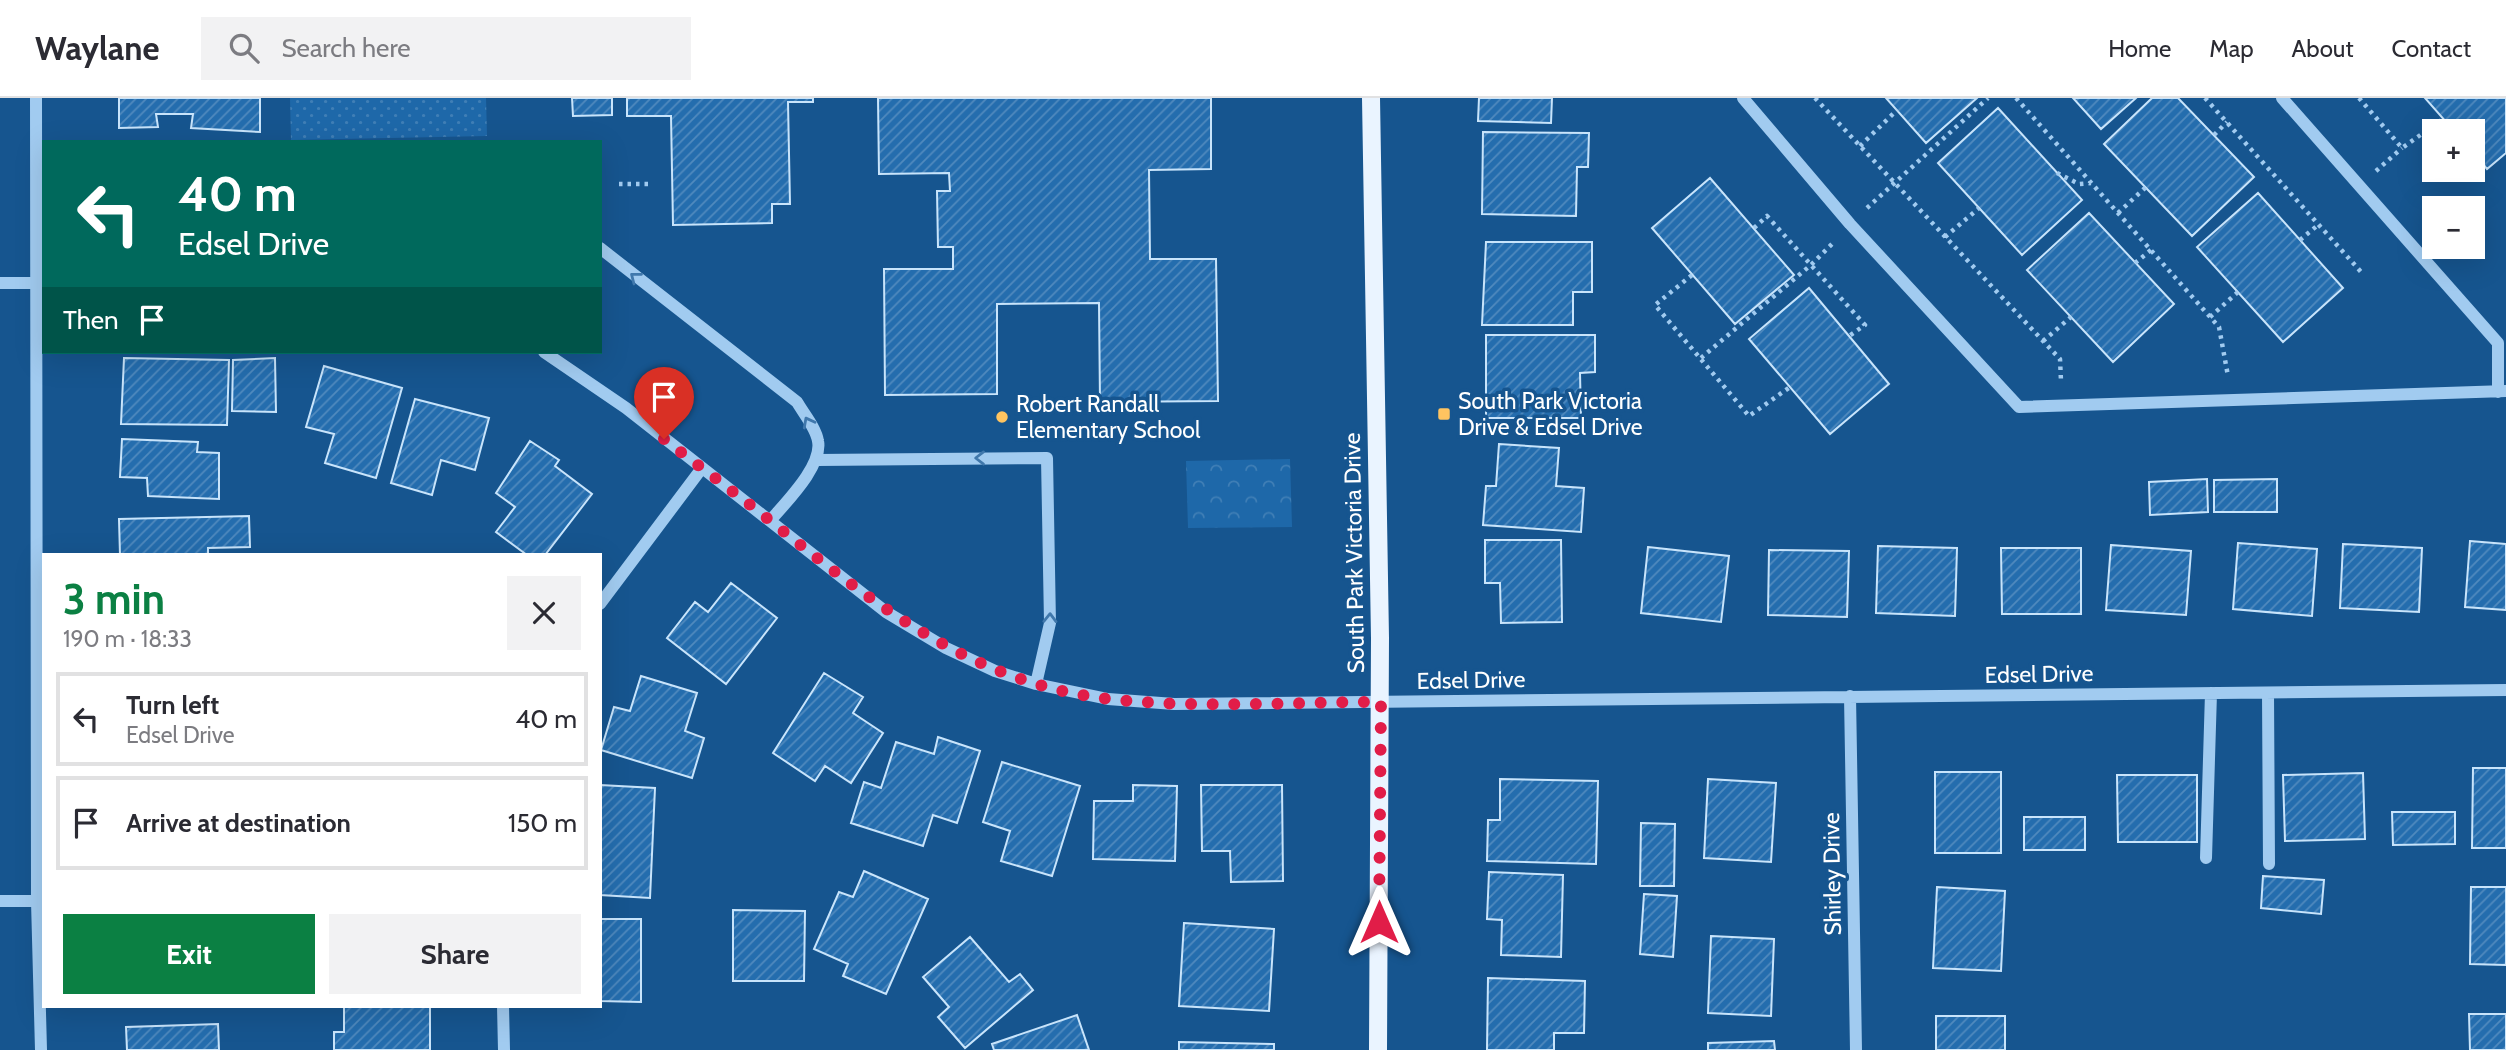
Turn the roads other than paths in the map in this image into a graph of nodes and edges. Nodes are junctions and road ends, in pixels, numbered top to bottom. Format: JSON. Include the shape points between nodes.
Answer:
{"nodes":[{"id":1,"x":36,"y":98,"type":"edge"},
{"id":2,"x":1371,"y":98,"type":"edge"},
{"id":3,"x":1743,"y":98,"type":"edge"},
{"id":4,"x":2281,"y":98,"type":"edge"},
{"id":5,"x":602,"y":250,"type":"edge"},
{"id":6,"x":0,"y":283,"type":"edge"},
{"id":7,"x":40,"y":283,"type":"edge"},
{"id":8,"x":548,"y":354,"type":"edge"},
{"id":9,"x":2502,"y":392,"type":"edge"},
{"id":10,"x":817,"y":460,"type":"junction"},
{"id":11,"x":702,"y":468,"type":"junction"},
{"id":12,"x":770,"y":521,"type":"junction"},
{"id":13,"x":602,"y":601,"type":"edge"},
{"id":14,"x":1036,"y":684,"type":"junction"},
{"id":15,"x":2506,"y":690,"type":"edge"},
{"id":16,"x":2211,"y":693,"type":"junction"},
{"id":17,"x":2268,"y":693,"type":"junction"},
{"id":18,"x":1850,"y":696,"type":"junction"},
{"id":19,"x":1381,"y":702,"type":"junction"},
{"id":20,"x":2206,"y":858,"type":"dead end"},
{"id":21,"x":2269,"y":864,"type":"dead end"},
{"id":22,"x":0,"y":901,"type":"edge"},
{"id":23,"x":37,"y":901,"type":"junction"},
{"id":24,"x":503,"y":1008,"type":"edge"},
{"id":25,"x":41,"y":1050,"type":"edge"},
{"id":26,"x":504,"y":1050,"type":"edge"},
{"id":27,"x":1378,"y":1050,"type":"edge"},
{"id":28,"x":1856,"y":1050,"type":"edge"}],
"edges":[{"from":1,"to":7,"type":"street"},
{"from":2,"to":19,"type":"main road","name":"South Park Victoria Drive"},
{"from":3,"to":9,"type":"street","via":[[1850,224],[2019,407]]},
{"from":4,"to":9,"type":"street","via":[[2498,343]]},
{"from":10,"to":5,"type":"street","one_way":true,"via":[[819,442],[797,402]]},
{"from":6,"to":7,"type":"street"},
{"from":7,"to":23,"type":"street"},
{"from":8,"to":11,"type":"street","name":"Edsel Drive"},
{"from":10,"to":12,"type":"street"},
{"from":14,"to":10,"type":"street","one_way":true,"via":[[1050,623],[1047,458]]},
{"from":11,"to":12,"type":"street","name":"Edsel Drive"},
{"from":11,"to":13,"type":"street"},
{"from":12,"to":14,"type":"street","name":"Edsel Drive","via":[[886,612],[946,648]]},
{"from":14,"to":19,"type":"street","name":"Edsel Drive","via":[[1108,699],[1174,704]]},
{"from":15,"to":17,"type":"street","name":"Edsel Drive"},
{"from":16,"to":17,"type":"street","name":"Edsel Drive"},
{"from":16,"to":18,"type":"street","name":"Edsel Drive"},
{"from":16,"to":20,"type":"street"},
{"from":17,"to":21,"type":"street"},
{"from":18,"to":19,"type":"street","name":"Edsel Drive"},
{"from":18,"to":28,"type":"street","name":"Shirley Drive"},
{"from":19,"to":27,"type":"main road","name":"South Park Victoria Drive"},
{"from":22,"to":23,"type":"street"},
{"from":23,"to":25,"type":"street"},
{"from":24,"to":26,"type":"street"}]}
